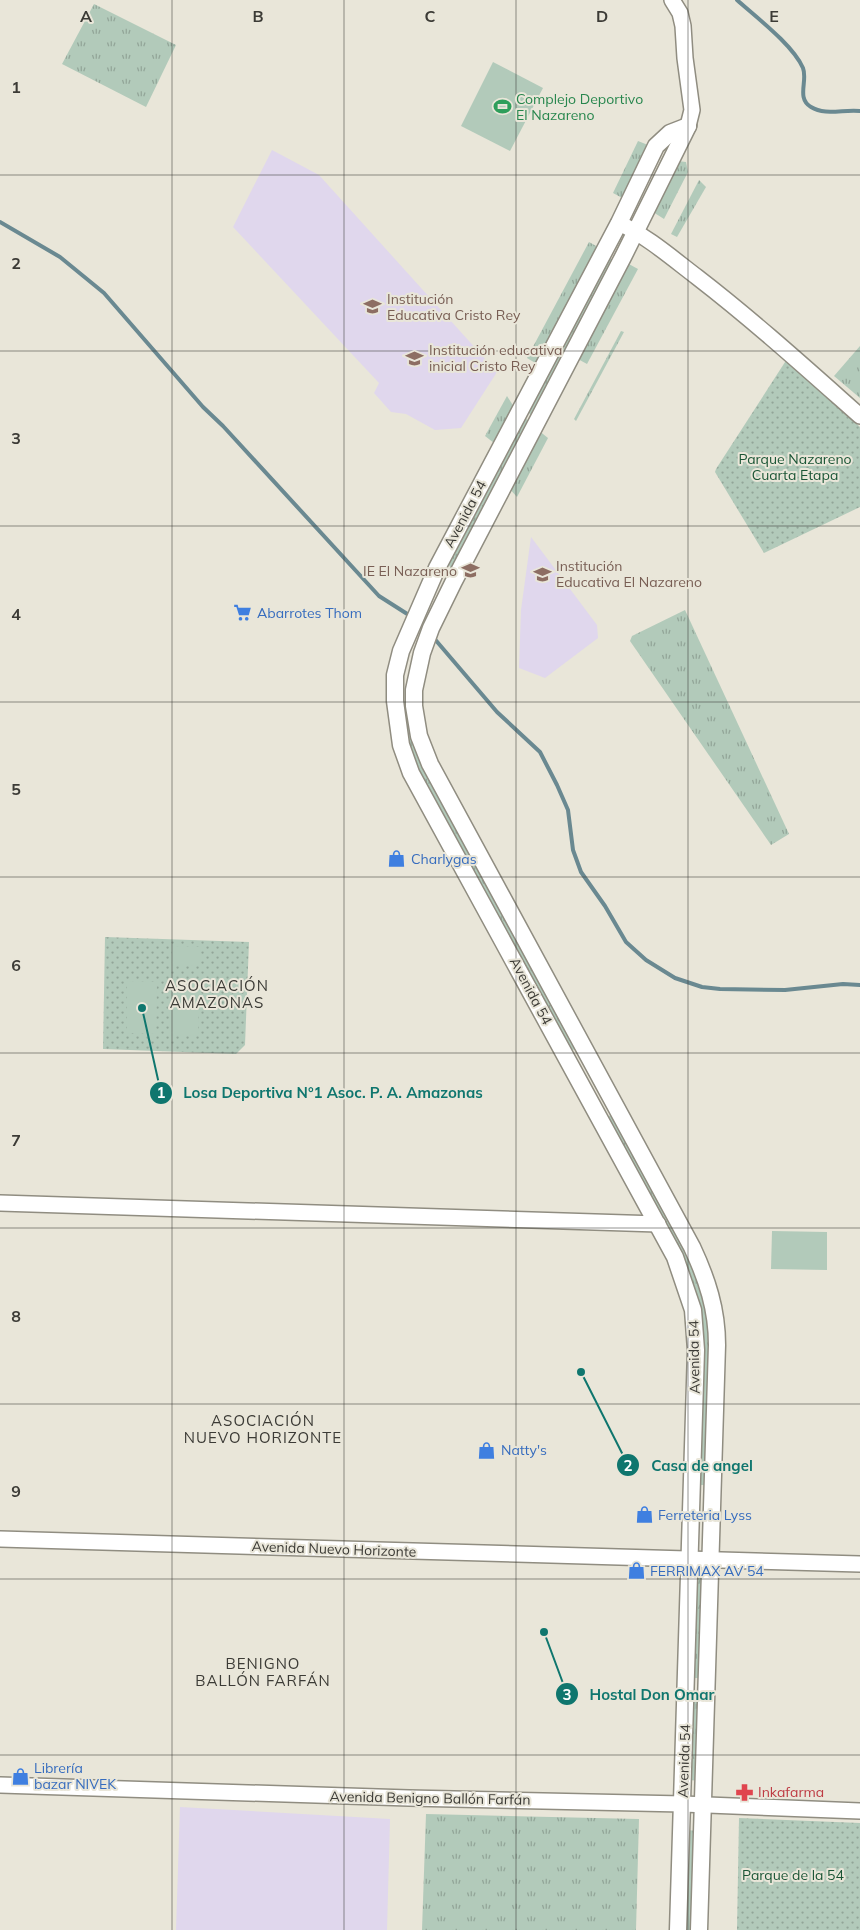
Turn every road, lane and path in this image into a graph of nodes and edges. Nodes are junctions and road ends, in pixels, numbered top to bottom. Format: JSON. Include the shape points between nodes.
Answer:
{"nodes":[{"id":1,"x":672,"y":0,"type":"edge"},
{"id":2,"x":688,"y":126,"type":"junction"},
{"id":3,"x":620,"y":223,"type":"junction"},
{"id":4,"x":636,"y":231,"type":"junction"},
{"id":5,"x":860,"y":416,"type":"edge"},
{"id":6,"x":0,"y":1203,"type":"edge"},
{"id":7,"x":658,"y":1224,"type":"junction"},
{"id":8,"x":0,"y":1539,"type":"edge"},
{"id":9,"x":691,"y":1558,"type":"junction"},
{"id":10,"x":711,"y":1559,"type":"junction"},
{"id":11,"x":860,"y":1564,"type":"edge"},
{"id":12,"x":0,"y":1785,"type":"edge"},
{"id":13,"x":683,"y":1804,"type":"junction"},
{"id":14,"x":703,"y":1804,"type":"junction"},
{"id":15,"x":860,"y":1811,"type":"edge"},
{"id":16,"x":678,"y":1930,"type":"edge"},
{"id":17,"x":699,"y":1930,"type":"edge"}],
"edges":[{"from":1,"to":2,"type":"street","via":[[683,26],[692,110]]},
{"from":2,"to":3,"type":"main road","name":"Avenida 54","via":[[670,133],[656,146]]},
{"from":2,"to":4,"type":"main road","name":"Avenida 54"},
{"from":3,"to":4,"type":"street"},
{"from":3,"to":7,"type":"main road","name":"Avenida 54","via":[[437,568],[401,651],[395,675],[395,701],[401,745],[420,791]]},
{"from":4,"to":5,"type":"street","via":[[721,296]]},
{"from":4,"to":10,"type":"main road","name":"Avenida 54","via":[[450,589],[416,672],[414,706],[419,736],[430,764],[688,1239],[709,1287],[715,1310],[717,1345]]},
{"from":6,"to":7,"type":"street"},
{"from":7,"to":9,"type":"main road","name":"Avenida 54","via":[[676,1257],[693,1310],[696,1334]]},
{"from":8,"to":9,"type":"street","name":"Avenida Nuevo Horizonte"},
{"from":9,"to":10,"type":"street","name":"Avenida Nuevo Horizonte"},
{"from":9,"to":13,"type":"main road","name":"Avenida 54"},
{"from":10,"to":11,"type":"street","name":"Avenida Nuevo Horizonte"},
{"from":10,"to":14,"type":"main road","name":"Avenida 54"},
{"from":12,"to":13,"type":"street","name":"Avenida Benigno Ballón Farfán"},
{"from":13,"to":14,"type":"street","name":"Avenida Benigno Ballón Farfán"},
{"from":13,"to":16,"type":"main road","name":"Avenida 54"},
{"from":14,"to":15,"type":"street","name":"Avenida Benigno Ballón Farfán"},
{"from":14,"to":17,"type":"main road","name":"Avenida 54"}]}
